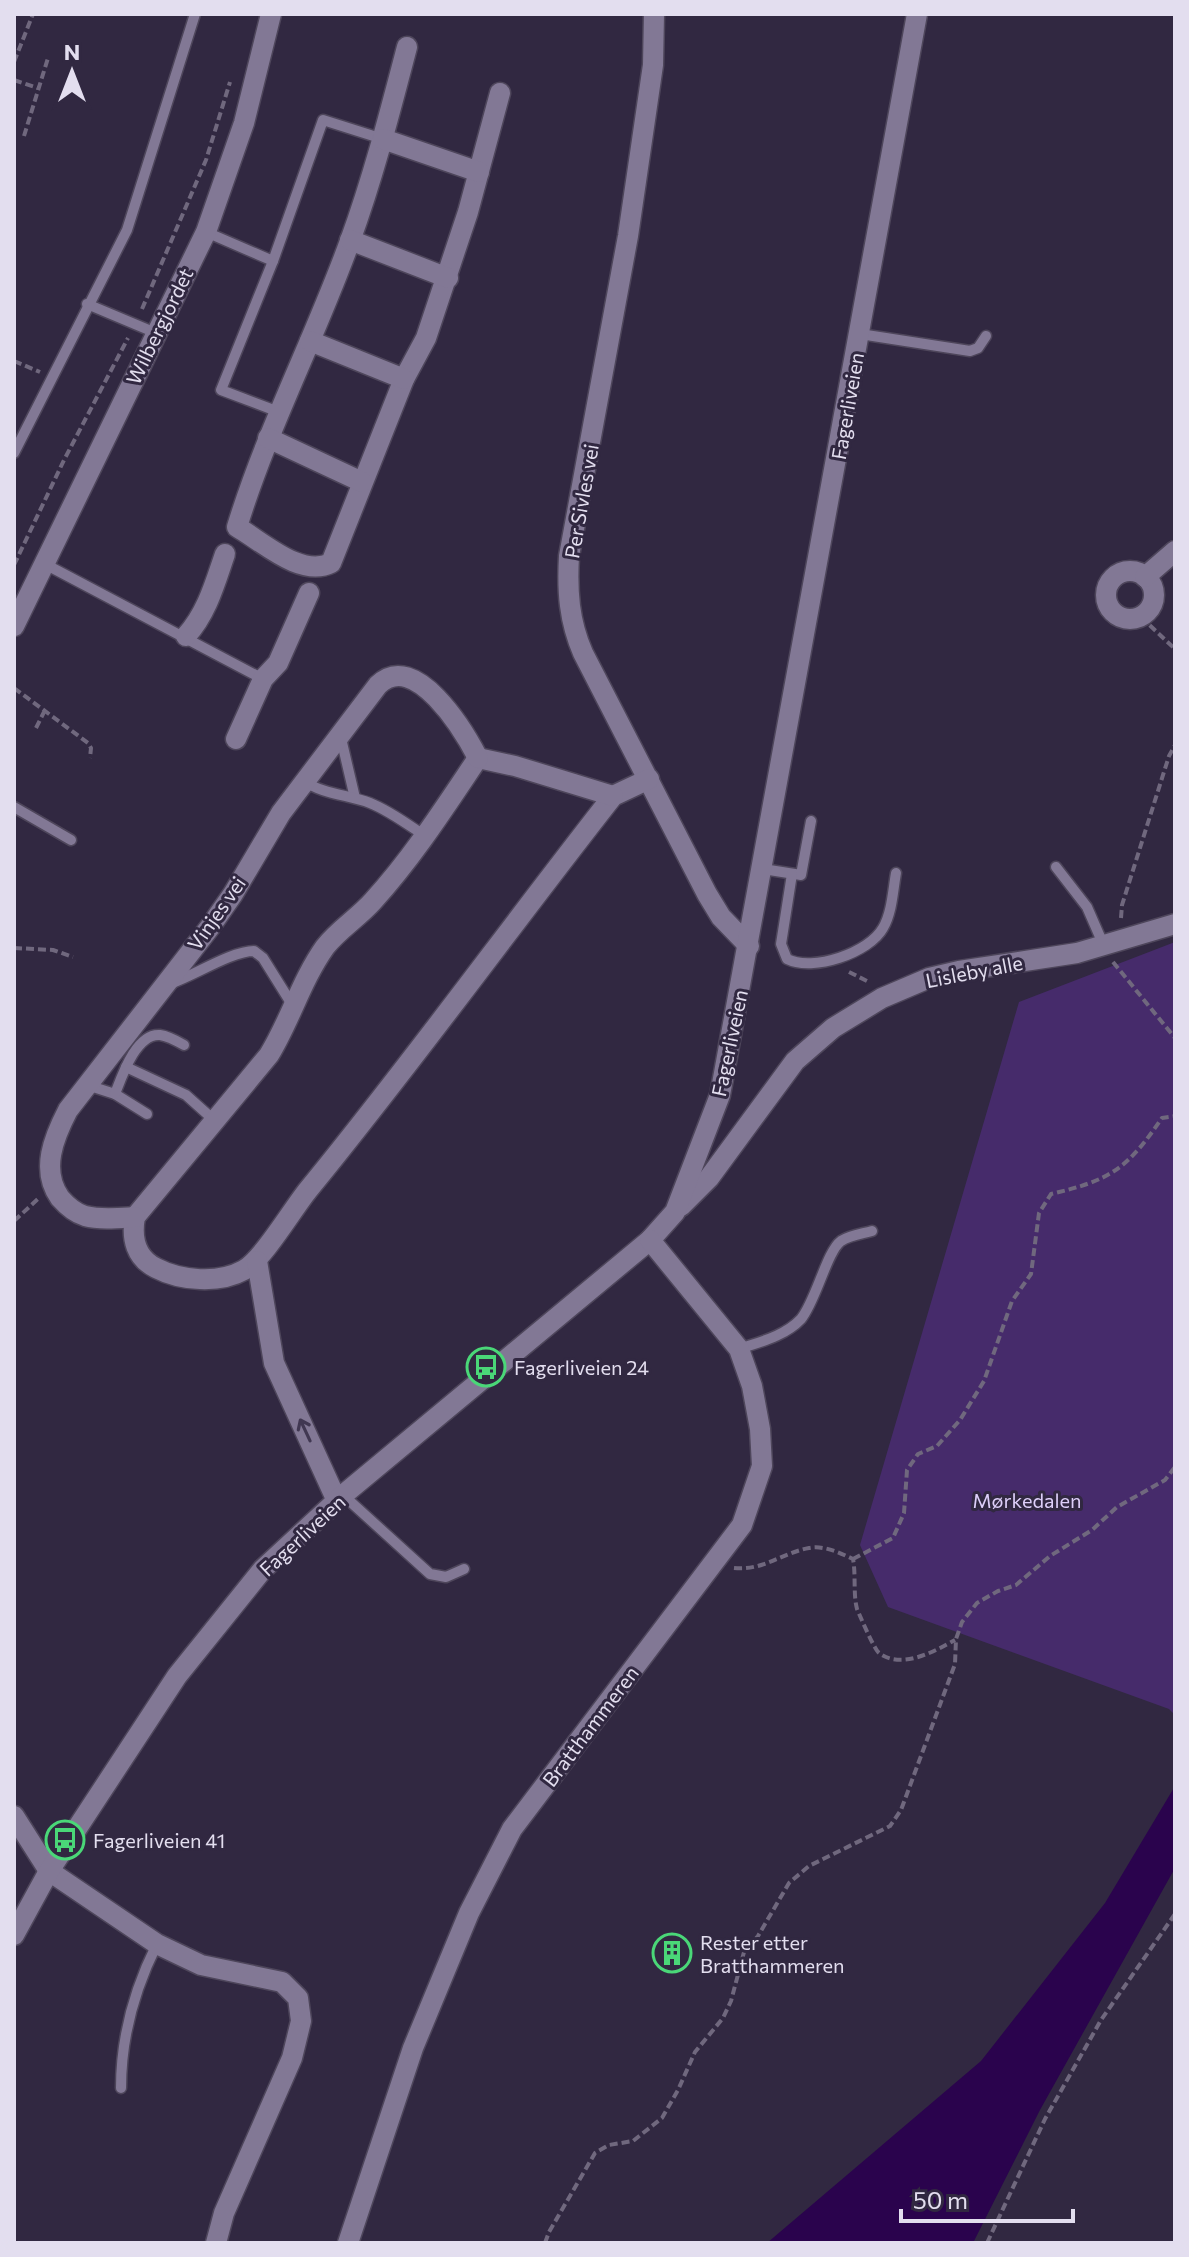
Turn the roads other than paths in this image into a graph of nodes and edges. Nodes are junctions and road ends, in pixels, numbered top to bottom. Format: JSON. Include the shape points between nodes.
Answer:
{"nodes":[{"id":1,"x":195,"y":14,"type":"edge"},
{"id":2,"x":271,"y":14,"type":"edge"},
{"id":3,"x":654,"y":14,"type":"edge"},
{"id":4,"x":917,"y":14,"type":"edge"},
{"id":5,"x":407,"y":47,"type":"dead end"},
{"id":6,"x":500,"y":93,"type":"dead end"},
{"id":7,"x":383,"y":139,"type":"junction"},
{"id":8,"x":479,"y":172,"type":"junction"},
{"id":9,"x":206,"y":232,"type":"junction"},
{"id":10,"x":350,"y":240,"type":"junction"},
{"id":11,"x":273,"y":261,"type":"junction"},
{"id":12,"x":448,"y":278,"type":"junction"},
{"id":13,"x":87,"y":304,"type":"junction"},
{"id":14,"x":156,"y":333,"type":"junction"},
{"id":15,"x":860,"y":334,"type":"junction"},
{"id":16,"x":986,"y":336,"type":"dead end"},
{"id":17,"x":310,"y":341,"type":"junction"},
{"id":18,"x":404,"y":379,"type":"junction"},
{"id":19,"x":279,"y":412,"type":"junction"},
{"id":20,"x":268,"y":438,"type":"junction"},
{"id":21,"x":14,"y":453,"type":"edge"},
{"id":22,"x":362,"y":482,"type":"junction"},
{"id":23,"x":1175,"y":551,"type":"edge"},
{"id":24,"x":225,"y":554,"type":"dead end"},
{"id":25,"x":43,"y":563,"type":"junction"},
{"id":26,"x":1145,"y":577,"type":"junction"},
{"id":27,"x":309,"y":593,"type":"dead end"},
{"id":28,"x":14,"y":626,"type":"edge"},
{"id":29,"x":186,"y":636,"type":"junction"},
{"id":30,"x":263,"y":679,"type":"junction"},
{"id":31,"x":340,"y":734,"type":"junction"},
{"id":32,"x":236,"y":739,"type":"dead end"},
{"id":33,"x":478,"y":758,"type":"junction"},
{"id":34,"x":649,"y":779,"type":"junction"},
{"id":35,"x":304,"y":781,"type":"junction"},
{"id":36,"x":613,"y":796,"type":"junction"},
{"id":37,"x":355,"y":798,"type":"junction"},
{"id":38,"x":14,"y":807,"type":"edge"},
{"id":39,"x":811,"y":821,"type":"dead end"},
{"id":40,"x":425,"y":836,"type":"junction"},
{"id":41,"x":71,"y":840,"type":"dead end"},
{"id":42,"x":1056,"y":867,"type":"dead end"},
{"id":43,"x":763,"y":869,"type":"junction"},
{"id":44,"x":896,"y":873,"type":"dead end"},
{"id":45,"x":792,"y":874,"type":"junction"},
{"id":46,"x":1175,"y":924,"type":"edge"},
{"id":47,"x":1112,"y":944,"type":"junction"},
{"id":48,"x":749,"y":946,"type":"junction"},
{"id":49,"x":163,"y":986,"type":"junction"},
{"id":50,"x":294,"y":1007,"type":"junction"},
{"id":51,"x":184,"y":1045,"type":"dead end"},
{"id":52,"x":126,"y":1067,"type":"junction"},
{"id":53,"x":87,"y":1085,"type":"junction"},
{"id":54,"x":115,"y":1094,"type":"junction"},
{"id":55,"x":147,"y":1114,"type":"dead end"},
{"id":56,"x":215,"y":1121,"type":"junction"},
{"id":57,"x":675,"y":1212,"type":"junction"},
{"id":58,"x":135,"y":1217,"type":"junction"},
{"id":59,"x":872,"y":1231,"type":"dead end"},
{"id":60,"x":650,"y":1240,"type":"junction"},
{"id":61,"x":257,"y":1261,"type":"junction"},
{"id":62,"x":739,"y":1349,"type":"junction"},
{"id":63,"x":340,"y":1498,"type":"junction"},
{"id":64,"x":464,"y":1569,"type":"dead end"},
{"id":65,"x":14,"y":1816,"type":"edge"},
{"id":66,"x":49,"y":1871,"type":"junction"},
{"id":67,"x":14,"y":1935,"type":"edge"},
{"id":68,"x":157,"y":1944,"type":"junction"},
{"id":69,"x":121,"y":2088,"type":"dead end"},
{"id":70,"x":216,"y":2243,"type":"edge"},
{"id":71,"x":348,"y":2243,"type":"edge"}],
"edges":[{"from":1,"to":13,"type":"lane","via":[[127,230]]},
{"from":2,"to":9,"type":"street","name":"Wilbergjordet","via":[[244,123]]},
{"from":3,"to":34,"type":"street","name":"Per Sivles vei","via":[[653,65],[628,236],[568,580],[574,632]]},
{"from":4,"to":15,"type":"street","name":"Fagerliveien"},
{"from":5,"to":7,"type":"street"},
{"from":6,"to":8,"type":"street"},
{"from":7,"to":8,"type":"street"},
{"from":7,"to":10,"type":"street"},
{"from":7,"to":11,"type":"lane","via":[[323,120]]},
{"from":8,"to":12,"type":"street"},
{"from":9,"to":11,"type":"lane"},
{"from":9,"to":14,"type":"street","name":"Wilbergjordet"},
{"from":10,"to":12,"type":"street"},
{"from":10,"to":17,"type":"street"},
{"from":11,"to":19,"type":"lane","via":[[221,390]]},
{"from":12,"to":18,"type":"street"},
{"from":13,"to":14,"type":"lane"},
{"from":13,"to":21,"type":"lane"},
{"from":14,"to":25,"type":"street","name":"Wilbergjordet"},
{"from":15,"to":16,"type":"lane","via":[[970,351]]},
{"from":15,"to":43,"type":"street","name":"Fagerliveien"},
{"from":17,"to":18,"type":"street"},
{"from":17,"to":19,"type":"street"},
{"from":18,"to":22,"type":"street"},
{"from":19,"to":20,"type":"street"},
{"from":20,"to":22,"type":"street"},
{"from":20,"to":22,"type":"street","via":[[237,527],[301,565],[331,563]]},
{"from":23,"to":26,"type":"street"},
{"from":24,"to":29,"type":"street","via":[[210,596]]},
{"from":25,"to":28,"type":"street","name":"Wilbergjordet"},
{"from":25,"to":29,"type":"lane"},
{"from":26,"to":26,"type":"street","via":[[1153,601],[1141,617],[1132,620],[1113,613],[1107,587],[1119,574],[1137,572]]},
{"from":27,"to":30,"type":"street","via":[[278,663]]},
{"from":29,"to":30,"type":"lane"},
{"from":30,"to":32,"type":"street"},
{"from":31,"to":33,"type":"street","name":"Vinjes vei","via":[[385,679],[404,676],[446,708]]},
{"from":31,"to":35,"type":"street","name":"Vinjes vei"},
{"from":31,"to":37,"type":"lane"},
{"from":33,"to":36,"type":"street"},
{"from":33,"to":40,"type":"street"},
{"from":34,"to":36,"type":"street"},
{"from":34,"to":48,"type":"street","name":"Per Sivles vei","via":[[707,894]]},
{"from":35,"to":37,"type":"lane"},
{"from":35,"to":49,"type":"street","name":"Vinjes vei","via":[[233,894]]},
{"from":36,"to":61,"type":"street"},
{"from":37,"to":40,"type":"lane","via":[[390,812]]},
{"from":38,"to":41,"type":"lane"},
{"from":39,"to":45,"type":"lane","via":[[801,875]]},
{"from":40,"to":50,"type":"street","via":[[374,900],[328,944]]},
{"from":42,"to":47,"type":"lane"},
{"from":43,"to":45,"type":"lane"},
{"from":43,"to":48,"type":"street","name":"Fagerliveien"},
{"from":44,"to":45,"type":"lane","via":[[886,921],[871,942],[842,958],[800,963],[787,959],[781,944]]},
{"from":46,"to":47,"type":"street","name":"Lisleby alle"},
{"from":47,"to":57,"type":"street","name":"Lisleby alle","via":[[929,978],[862,1009],[795,1061],[709,1178]]},
{"from":48,"to":57,"type":"street","name":"Fagerliveien","via":[[720,1095]]},
{"from":49,"to":50,"type":"lane","via":[[254,951]]},
{"from":49,"to":53,"type":"street","name":"Vinjes vei"},
{"from":50,"to":56,"type":"street","via":[[269,1055]]},
{"from":51,"to":52,"type":"lane","via":[[159,1035],[149,1037]]},
{"from":52,"to":54,"type":"lane"},
{"from":52,"to":56,"type":"lane","via":[[186,1095]]},
{"from":53,"to":54,"type":"lane"},
{"from":53,"to":58,"type":"street","name":"Vinjes vei","via":[[55,1136],[52,1184],[64,1203],[85,1216]]},
{"from":54,"to":55,"type":"lane"},
{"from":56,"to":58,"type":"street"},
{"from":57,"to":60,"type":"street","name":"Fagerliveien"},
{"from":58,"to":61,"type":"street","via":[[137,1251],[165,1273],[213,1279],[231,1276]]},
{"from":59,"to":62,"type":"lane","via":[[838,1243],[810,1306],[792,1327]]},
{"from":60,"to":62,"type":"street","name":"Bratthammeren"},
{"from":60,"to":63,"type":"street","name":"Fagerliveien"},
{"from":63,"to":61,"type":"street","one_way":true,"via":[[274,1363]]},
{"from":62,"to":71,"type":"street","name":"Bratthammeren","via":[[752,1386],[762,1466],[742,1525],[512,1829],[469,1913],[413,2048]]},
{"from":63,"to":64,"type":"lane","via":[[430,1574],[446,1577]]},
{"from":63,"to":66,"type":"street","name":"Fagerliveien","via":[[263,1569],[177,1676]]},
{"from":65,"to":66,"type":"street"},
{"from":66,"to":67,"type":"street","name":"Fagerliveien"},
{"from":66,"to":68,"type":"street"},
{"from":68,"to":69,"type":"lane","via":[[125,2033]]},
{"from":68,"to":70,"type":"street","via":[[201,1965],[282,1982],[300,2005],[292,2058]]}]}
